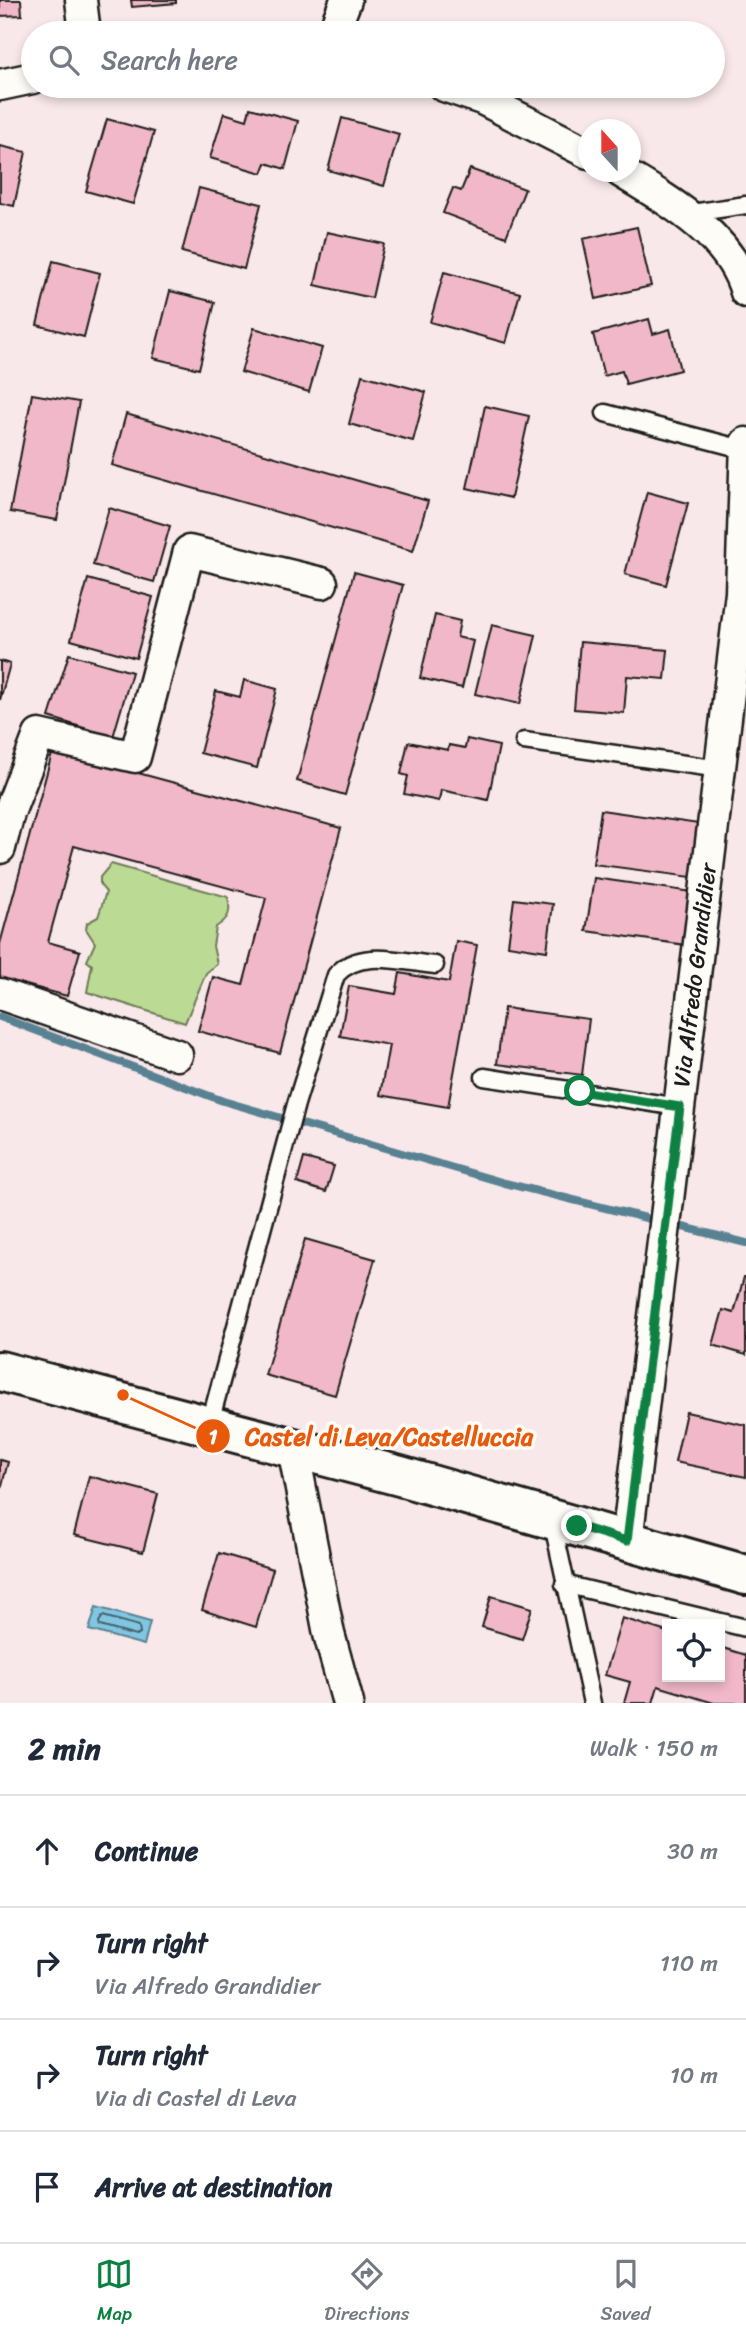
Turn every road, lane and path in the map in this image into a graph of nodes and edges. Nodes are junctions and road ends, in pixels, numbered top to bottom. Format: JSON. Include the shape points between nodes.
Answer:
{"nodes":[{"id":1,"x":81,"y":0,"type":"edge"},
{"id":2,"x":346,"y":0,"type":"edge"},
{"id":3,"x":84,"y":21,"type":"edge"},
{"id":4,"x":338,"y":21,"type":"edge"},
{"id":5,"x":21,"y":81,"type":"edge"},
{"id":6,"x":0,"y":85,"type":"edge"},
{"id":7,"x":479,"y":98,"type":"edge"},
{"id":8,"x":578,"y":147,"type":"edge"},
{"id":9,"x":636,"y":182,"type":"edge"},
{"id":10,"x":746,"y":205,"type":"edge"},
{"id":11,"x":682,"y":214,"type":"junction"},
{"id":12,"x":746,"y":292,"type":"edge"},
{"id":13,"x":605,"y":414,"type":"dead end"},
{"id":14,"x":746,"y":443,"type":"edge"},
{"id":15,"x":746,"y":450,"type":"edge"},
{"id":16,"x":322,"y":583,"type":"dead end"},
{"id":17,"x":524,"y":741,"type":"dead end"},
{"id":18,"x":720,"y":769,"type":"junction"},
{"id":19,"x":0,"y":848,"type":"edge"},
{"id":20,"x":435,"y":965,"type":"dead end"},
{"id":21,"x":0,"y":994,"type":"edge"},
{"id":22,"x":177,"y":1055,"type":"dead end"},
{"id":23,"x":484,"y":1077,"type":"dead end"},
{"id":24,"x":680,"y":1107,"type":"junction"},
{"id":25,"x":0,"y":1371,"type":"edge"},
{"id":26,"x":209,"y":1426,"type":"junction"},
{"id":27,"x":293,"y":1448,"type":"junction"},
{"id":28,"x":552,"y":1518,"type":"junction"},
{"id":29,"x":627,"y":1541,"type":"junction"},
{"id":30,"x":746,"y":1576,"type":"edge"},
{"id":31,"x":564,"y":1584,"type":"junction"},
{"id":32,"x":746,"y":1628,"type":"edge"},
{"id":33,"x":348,"y":1703,"type":"edge"},
{"id":34,"x":592,"y":1703,"type":"edge"}],
"edges":[{"from":1,"to":3,"type":"street"},
{"from":2,"to":4,"type":"street"},
{"from":5,"to":6,"type":"street"},
{"from":7,"to":8,"type":"street"},
{"from":9,"to":11,"type":"street"},
{"from":10,"to":11,"type":"lane"},
{"from":11,"to":12,"type":"street","via":[[727,250]]},
{"from":13,"to":15,"type":"lane"},
{"from":14,"to":15,"type":"street","name":"Via Alfredo Grandidier"},
{"from":15,"to":18,"type":"street","name":"Via Alfredo Grandidier","via":[[741,593]]},
{"from":16,"to":19,"type":"street","via":[[189,551],[135,757],[39,735]]},
{"from":17,"to":18,"type":"lane"},
{"from":18,"to":24,"type":"street","name":"Via Alfredo Grandidier"},
{"from":20,"to":26,"type":"lane","via":[[363,959],[348,962],[336,975],[296,1104]]},
{"from":21,"to":22,"type":"street"},
{"from":23,"to":24,"type":"lane"},
{"from":24,"to":29,"type":"street","name":"Via Alfredo Grandidier"},
{"from":25,"to":26,"type":"street"},
{"from":26,"to":27,"type":"street"},
{"from":27,"to":28,"type":"street"},
{"from":27,"to":33,"type":"street","via":[[329,1634]]},
{"from":28,"to":29,"type":"street"},
{"from":28,"to":31,"type":"lane"},
{"from":29,"to":30,"type":"street"},
{"from":31,"to":32,"type":"lane"},
{"from":31,"to":34,"type":"lane"}]}
